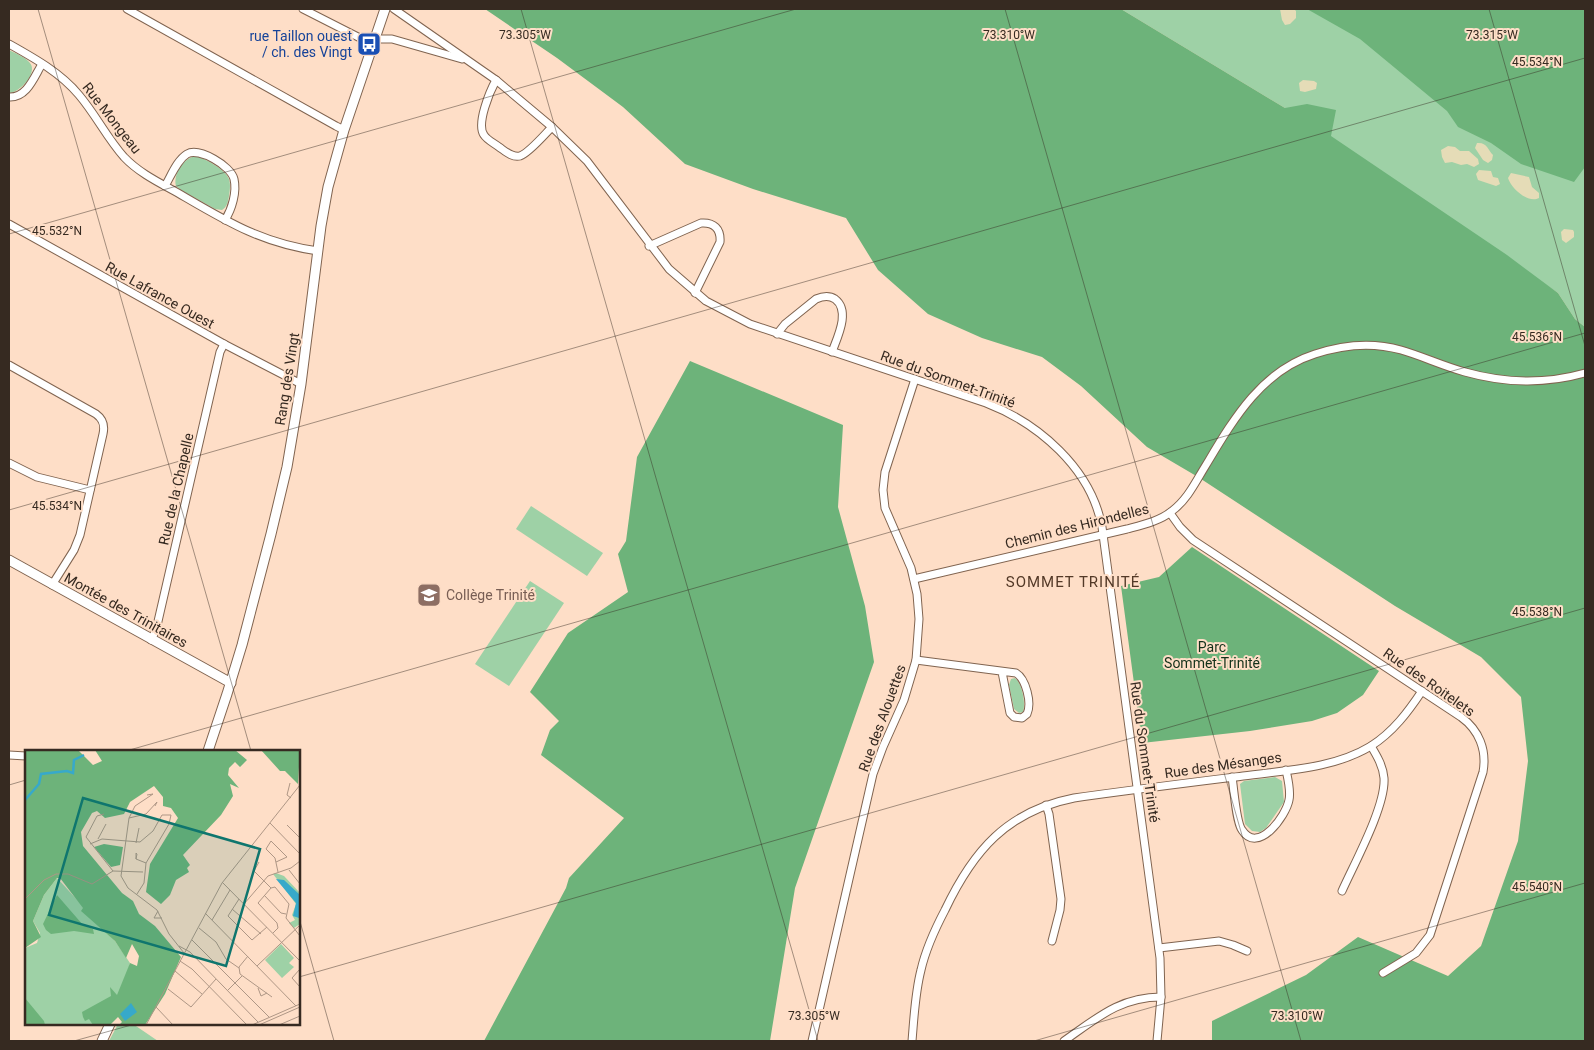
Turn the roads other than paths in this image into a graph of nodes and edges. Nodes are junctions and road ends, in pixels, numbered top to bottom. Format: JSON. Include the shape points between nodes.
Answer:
{"nodes":[{"id":1,"x":127,"y":9,"type":"edge"},
{"id":2,"x":304,"y":9,"type":"edge"},
{"id":3,"x":385,"y":9,"type":"edge"},
{"id":4,"x":394,"y":9,"type":"edge"},
{"id":5,"x":374,"y":40,"type":"junction"},
{"id":6,"x":9,"y":44,"type":"edge"},
{"id":7,"x":42,"y":64,"type":"junction"},
{"id":8,"x":474,"y":64,"type":"junction"},
{"id":9,"x":496,"y":80,"type":"junction"},
{"id":10,"x":9,"y":97,"type":"edge"},
{"id":11,"x":552,"y":127,"type":"junction"},
{"id":12,"x":344,"y":130,"type":"junction"},
{"id":13,"x":165,"y":186,"type":"junction"},
{"id":14,"x":225,"y":220,"type":"junction"},
{"id":15,"x":9,"y":224,"type":"edge"},
{"id":16,"x":649,"y":246,"type":"junction"},
{"id":17,"x":318,"y":251,"type":"junction"},
{"id":18,"x":695,"y":294,"type":"junction"},
{"id":19,"x":777,"y":334,"type":"junction"},
{"id":20,"x":224,"y":344,"type":"junction"},
{"id":21,"x":832,"y":352,"type":"junction"},
{"id":22,"x":9,"y":365,"type":"edge"},
{"id":23,"x":1585,"y":374,"type":"edge"},
{"id":24,"x":915,"y":379,"type":"junction"},
{"id":25,"x":301,"y":384,"type":"junction"},
{"id":26,"x":9,"y":463,"type":"edge"},
{"id":27,"x":90,"y":490,"type":"junction"},
{"id":28,"x":1170,"y":513,"type":"junction"},
{"id":29,"x":1103,"y":534,"type":"junction"},
{"id":30,"x":9,"y":560,"type":"edge"},
{"id":31,"x":914,"y":579,"type":"junction"},
{"id":32,"x":52,"y":585,"type":"junction"},
{"id":33,"x":151,"y":640,"type":"junction"},
{"id":34,"x":916,"y":660,"type":"junction"},
{"id":35,"x":1002,"y":672,"type":"junction"},
{"id":36,"x":231,"y":683,"type":"junction"},
{"id":37,"x":1422,"y":691,"type":"junction"},
{"id":38,"x":1371,"y":746,"type":"junction"},
{"id":39,"x":208,"y":750,"type":"edge"},
{"id":40,"x":9,"y":755,"type":"edge"},
{"id":41,"x":25,"y":756,"type":"edge"},
{"id":42,"x":1286,"y":770,"type":"junction"},
{"id":43,"x":1232,"y":777,"type":"junction"},
{"id":44,"x":1138,"y":790,"type":"junction"},
{"id":45,"x":1046,"y":805,"type":"junction"},
{"id":46,"x":1342,"y":891,"type":"dead end"},
{"id":47,"x":1052,"y":941,"type":"dead end"},
{"id":48,"x":1159,"y":948,"type":"junction"},
{"id":49,"x":1247,"y":951,"type":"dead end"},
{"id":50,"x":1383,"y":973,"type":"dead end"},
{"id":51,"x":1161,"y":997,"type":"junction"},
{"id":52,"x":110,"y":1025,"type":"edge"},
{"id":53,"x":102,"y":1041,"type":"edge"},
{"id":54,"x":812,"y":1041,"type":"edge"},
{"id":55,"x":912,"y":1041,"type":"edge"},
{"id":56,"x":1064,"y":1041,"type":"edge"},
{"id":57,"x":1157,"y":1041,"type":"edge"}],
"edges":[{"from":1,"to":12,"type":"street"},
{"from":2,"to":5,"type":"street","name":"Rue du Sommet-Trinité","via":[[362,39]]},
{"from":3,"to":5,"type":"street","name":"Rang des Vingt"},
{"from":4,"to":8,"type":"street","name":"Rue du Sommet-Trinité"},
{"from":5,"to":8,"type":"street","name":"Rue du Sommet-Trinité","via":[[392,39],[450,54]]},
{"from":5,"to":12,"type":"street","name":"Rang des Vingt"},
{"from":6,"to":7,"type":"street","name":"Rue Mongeau"},
{"from":7,"to":10,"type":"street","via":[[23,93]]},
{"from":7,"to":13,"type":"street","name":"Rue Mongeau","via":[[73,88],[128,161]]},
{"from":8,"to":9,"type":"street","name":"Rue du Sommet-Trinité"},
{"from":9,"to":11,"type":"street","name":"Rue du Sommet-Trinité"},
{"from":9,"to":11,"type":"street","via":[[481,124],[486,138],[510,154],[519,156]]},
{"from":11,"to":16,"type":"street","name":"Rue du Sommet-Trinité","via":[[587,161]]},
{"from":12,"to":17,"type":"street","name":"Rang des Vingt","via":[[328,187]]},
{"from":13,"to":14,"type":"street","name":"Rue Mongeau"},
{"from":13,"to":14,"type":"street","via":[[184,156],[195,152],[206,155],[234,177],[232,203]]},
{"from":14,"to":17,"type":"street","name":"Rue Mongeau","via":[[274,242]]},
{"from":15,"to":20,"type":"street","name":"Rue Lafrance Ouest"},
{"from":16,"to":18,"type":"street","name":"Rue du Sommet-Trinité"},
{"from":16,"to":18,"type":"street","via":[[701,223],[716,227],[720,242]]},
{"from":17,"to":25,"type":"street","name":"Rang des Vingt"},
{"from":18,"to":19,"type":"street","name":"Rue du Sommet-Trinité","via":[[733,317]]},
{"from":19,"to":21,"type":"street","name":"Rue du Sommet-Trinité"},
{"from":19,"to":21,"type":"street","via":[[816,298],[830,297],[839,303],[843,313]]},
{"from":20,"to":25,"type":"street","name":"Rue Lafrance Ouest"},
{"from":20,"to":33,"type":"street","name":"Rue de la Chapelle"},
{"from":21,"to":24,"type":"street","name":"Rue du Sommet-Trinité"},
{"from":22,"to":27,"type":"street","via":[[102,419],[104,432]]},
{"from":23,"to":28,"type":"street","name":"Chemin des Hirondelles","via":[[1537,381],[1489,378],[1378,346],[1354,346],[1314,354],[1284,368],[1256,392],[1188,494]]},
{"from":24,"to":29,"type":"street","name":"Rue du Sommet-Trinité","via":[[996,407],[1045,436],[1085,484]]},
{"from":24,"to":31,"type":"street","name":"Rue des Alouettes","via":[[884,472],[883,490],[890,522]]},
{"from":25,"to":36,"type":"street","name":"Rang des Vingt","via":[[281,495]]},
{"from":26,"to":27,"type":"street","via":[[37,477]]},
{"from":27,"to":32,"type":"street","via":[[78,540]]},
{"from":28,"to":29,"type":"street","name":"Chemin des Hirondelles","via":[[1139,526]]},
{"from":28,"to":37,"type":"street","name":"Rue des Roitelets","via":[[1194,540]]},
{"from":29,"to":31,"type":"street","name":"Chemin des Hirondelles"},
{"from":29,"to":44,"type":"street","name":"Rue du Sommet-Trinité"},
{"from":30,"to":32,"type":"street","name":"Montée des Trinitaires"},
{"from":31,"to":34,"type":"street","name":"Rue des Alouettes","via":[[919,608]]},
{"from":32,"to":33,"type":"street","name":"Montée des Trinitaires"},
{"from":33,"to":36,"type":"street","name":"Montée des Trinitaires"},
{"from":34,"to":35,"type":"street"},
{"from":34,"to":54,"type":"street","name":"Rue des Alouettes","via":[[904,700],[873,774]]},
{"from":35,"to":35,"type":"street","via":[[1009,711],[1014,717],[1022,718],[1029,708],[1023,680],[1018,674]]},
{"from":36,"to":39,"type":"street","name":"Rang des Vingt"},
{"from":37,"to":38,"type":"street","name":"Rue des Mésanges","via":[[1397,724]]},
{"from":37,"to":50,"type":"street","name":"Rue des Roitelets","via":[[1472,726],[1483,748],[1484,767],[1430,935],[1416,953]]},
{"from":38,"to":42,"type":"street","name":"Rue des Mésanges","via":[[1336,762]]},
{"from":38,"to":46,"type":"street","via":[[1382,769],[1383,791],[1369,834]]},
{"from":40,"to":41,"type":"street"},
{"from":42,"to":43,"type":"street","name":"Rue des Mésanges"},
{"from":42,"to":43,"type":"street","via":[[1289,803],[1270,832],[1260,838],[1248,836],[1240,828]]},
{"from":43,"to":44,"type":"street","name":"Rue des Mésanges"},
{"from":44,"to":45,"type":"street","name":"Rue des Mésanges"},
{"from":44,"to":48,"type":"street","name":"Rue du Sommet-Trinité"},
{"from":45,"to":47,"type":"street","via":[[1050,814],[1061,899]]},
{"from":45,"to":55,"type":"street","name":"Rue des Mésanges","via":[[1013,822],[988,842],[959,881],[924,958],[918,982]]},
{"from":48,"to":49,"type":"street","via":[[1219,941]]},
{"from":48,"to":51,"type":"street","name":"Rue du Sommet-Trinité"},
{"from":51,"to":56,"type":"street","via":[[1147,997],[1118,1005]]},
{"from":51,"to":57,"type":"street","name":"Rue du Sommet-Trinité"},
{"from":52,"to":53,"type":"street"}]}
